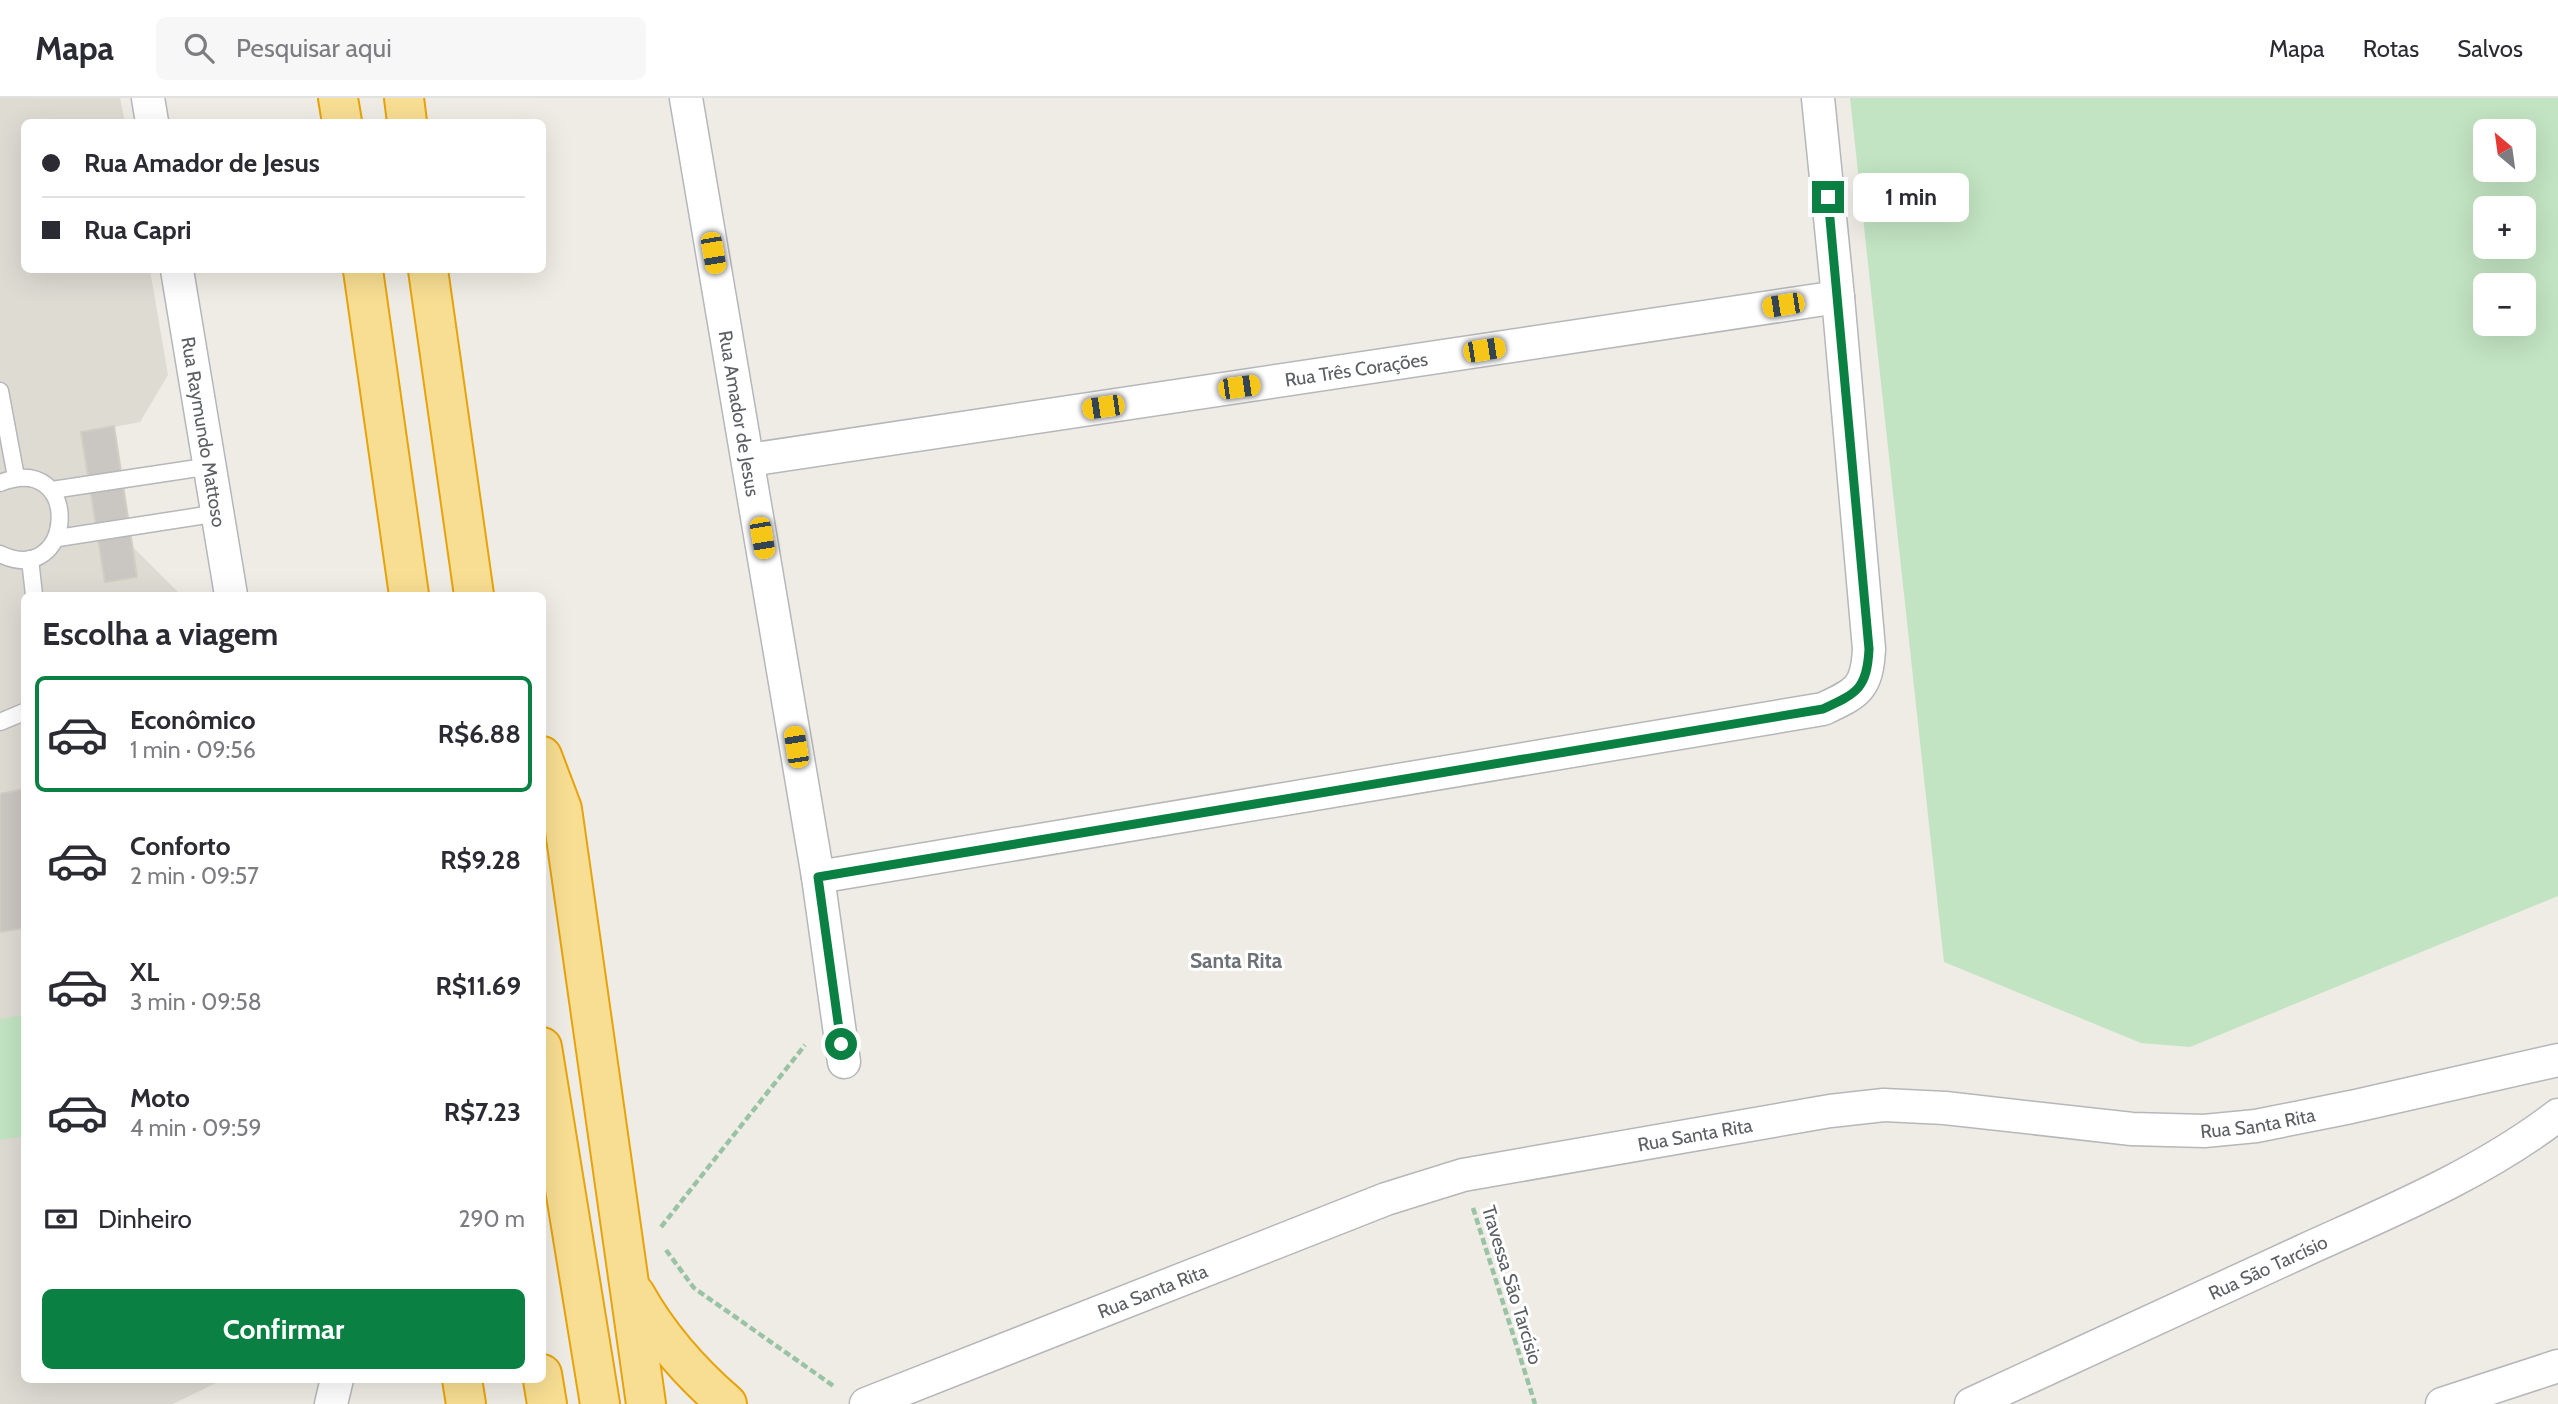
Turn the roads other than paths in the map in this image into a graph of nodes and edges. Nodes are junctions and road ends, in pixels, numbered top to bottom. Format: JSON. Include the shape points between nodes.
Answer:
{"nodes":[{"id":1,"x":148,"y":98,"type":"edge"},
{"id":2,"x":338,"y":98,"type":"edge"},
{"id":3,"x":404,"y":98,"type":"edge"},
{"id":4,"x":686,"y":98,"type":"edge"},
{"id":5,"x":1818,"y":98,"type":"edge"},
{"id":6,"x":152,"y":119,"type":"edge"},
{"id":7,"x":342,"y":119,"type":"edge"},
{"id":8,"x":407,"y":119,"type":"edge"},
{"id":9,"x":178,"y":273,"type":"edge"},
{"id":10,"x":363,"y":273,"type":"edge"},
{"id":11,"x":428,"y":273,"type":"edge"},
{"id":12,"x":1838,"y":297,"type":"junction"},
{"id":13,"x":0,"y":391,"type":"edge"},
{"id":14,"x":749,"y":460,"type":"junction"},
{"id":15,"x":211,"y":466,"type":"junction"},
{"id":16,"x":8,"y":480,"type":"edge"},
{"id":17,"x":52,"y":490,"type":"junction"},
{"id":18,"x":219,"y":513,"type":"junction"},
{"id":19,"x":58,"y":538,"type":"junction"},
{"id":20,"x":0,"y":554,"type":"edge"},
{"id":21,"x":30,"y":559,"type":"junction"},
{"id":22,"x":34,"y":592,"type":"edge"},
{"id":23,"x":231,"y":592,"type":"edge"},
{"id":24,"x":410,"y":592,"type":"edge"},
{"id":25,"x":474,"y":592,"type":"edge"},
{"id":26,"x":21,"y":713,"type":"edge"},
{"id":27,"x":0,"y":722,"type":"edge"},
{"id":28,"x":546,"y":767,"type":"edge"},
{"id":29,"x":818,"y":877,"type":"junction"},
{"id":30,"x":2558,"y":1060,"type":"edge"},
{"id":31,"x":844,"y":1062,"type":"dead end"},
{"id":32,"x":546,"y":1072,"type":"edge"},
{"id":33,"x":2558,"y":1115,"type":"edge"},
{"id":34,"x":628,"y":1282,"type":"junction"},
{"id":35,"x":2558,"y":1366,"type":"edge"},
{"id":36,"x":446,"y":1383,"type":"edge"},
{"id":37,"x":463,"y":1383,"type":"edge"},
{"id":38,"x":544,"y":1383,"type":"edge"},
{"id":39,"x":443,"y":1404,"type":"edge"},
{"id":40,"x":466,"y":1404,"type":"edge"},
{"id":41,"x":547,"y":1404,"type":"edge"},
{"id":42,"x":600,"y":1404,"type":"edge"},
{"id":43,"x":646,"y":1404,"type":"edge"},
{"id":44,"x":727,"y":1404,"type":"edge"},
{"id":45,"x":866,"y":1404,"type":"edge"},
{"id":46,"x":1971,"y":1404,"type":"edge"},
{"id":47,"x":2442,"y":1404,"type":"edge"}],
"edges":[{"from":1,"to":6,"type":"street"},
{"from":2,"to":7,"type":"highway"},
{"from":3,"to":8,"type":"highway"},
{"from":4,"to":14,"type":"street","name":"Rua Amador de Jesus"},
{"from":5,"to":12,"type":"street"},
{"from":9,"to":15,"type":"street","name":"Rua Raymundo Mattoso"},
{"from":10,"to":24,"type":"highway"},
{"from":11,"to":25,"type":"highway"},
{"from":12,"to":14,"type":"street","name":"Rua Três Corações"},
{"from":12,"to":29,"type":"street","via":[[1869,649],[1862,687],[1848,698],[1823,709]]},
{"from":13,"to":16,"type":"lane"},
{"from":14,"to":29,"type":"street","name":"Rua Amador de Jesus"},
{"from":15,"to":17,"type":"lane"},
{"from":15,"to":18,"type":"street","name":"Rua Raymundo Mattoso"},
{"from":16,"to":17,"type":"lane","via":[[35,480]]},
{"from":17,"to":19,"type":"lane","via":[[62,513]]},
{"from":18,"to":19,"type":"lane"},
{"from":18,"to":23,"type":"street","name":"Rua Raymundo Mattoso"},
{"from":19,"to":21,"type":"lane"},
{"from":20,"to":21,"type":"lane"},
{"from":21,"to":22,"type":"lane"},
{"from":26,"to":27,"type":"lane"},
{"from":28,"to":34,"type":"highway","via":[[562,809]]},
{"from":29,"to":31,"type":"street","name":"Rua Amador de Jesus"},
{"from":30,"to":45,"type":"street","name":"Rua Santa Rita","via":[[2256,1126],[2204,1131],[2132,1129],[1884,1105],[1463,1175],[1386,1199]]},
{"from":32,"to":42,"type":"highway"},
{"from":33,"to":46,"type":"street","name":"Rua São Tarcísio","via":[[2464,1174]]},
{"from":34,"to":43,"type":"highway"},
{"from":34,"to":44,"type":"highway","via":[[647,1317],[694,1376]]},
{"from":35,"to":47,"type":"street"},
{"from":36,"to":39,"type":"highway"},
{"from":37,"to":40,"type":"highway"},
{"from":38,"to":41,"type":"highway"}]}
